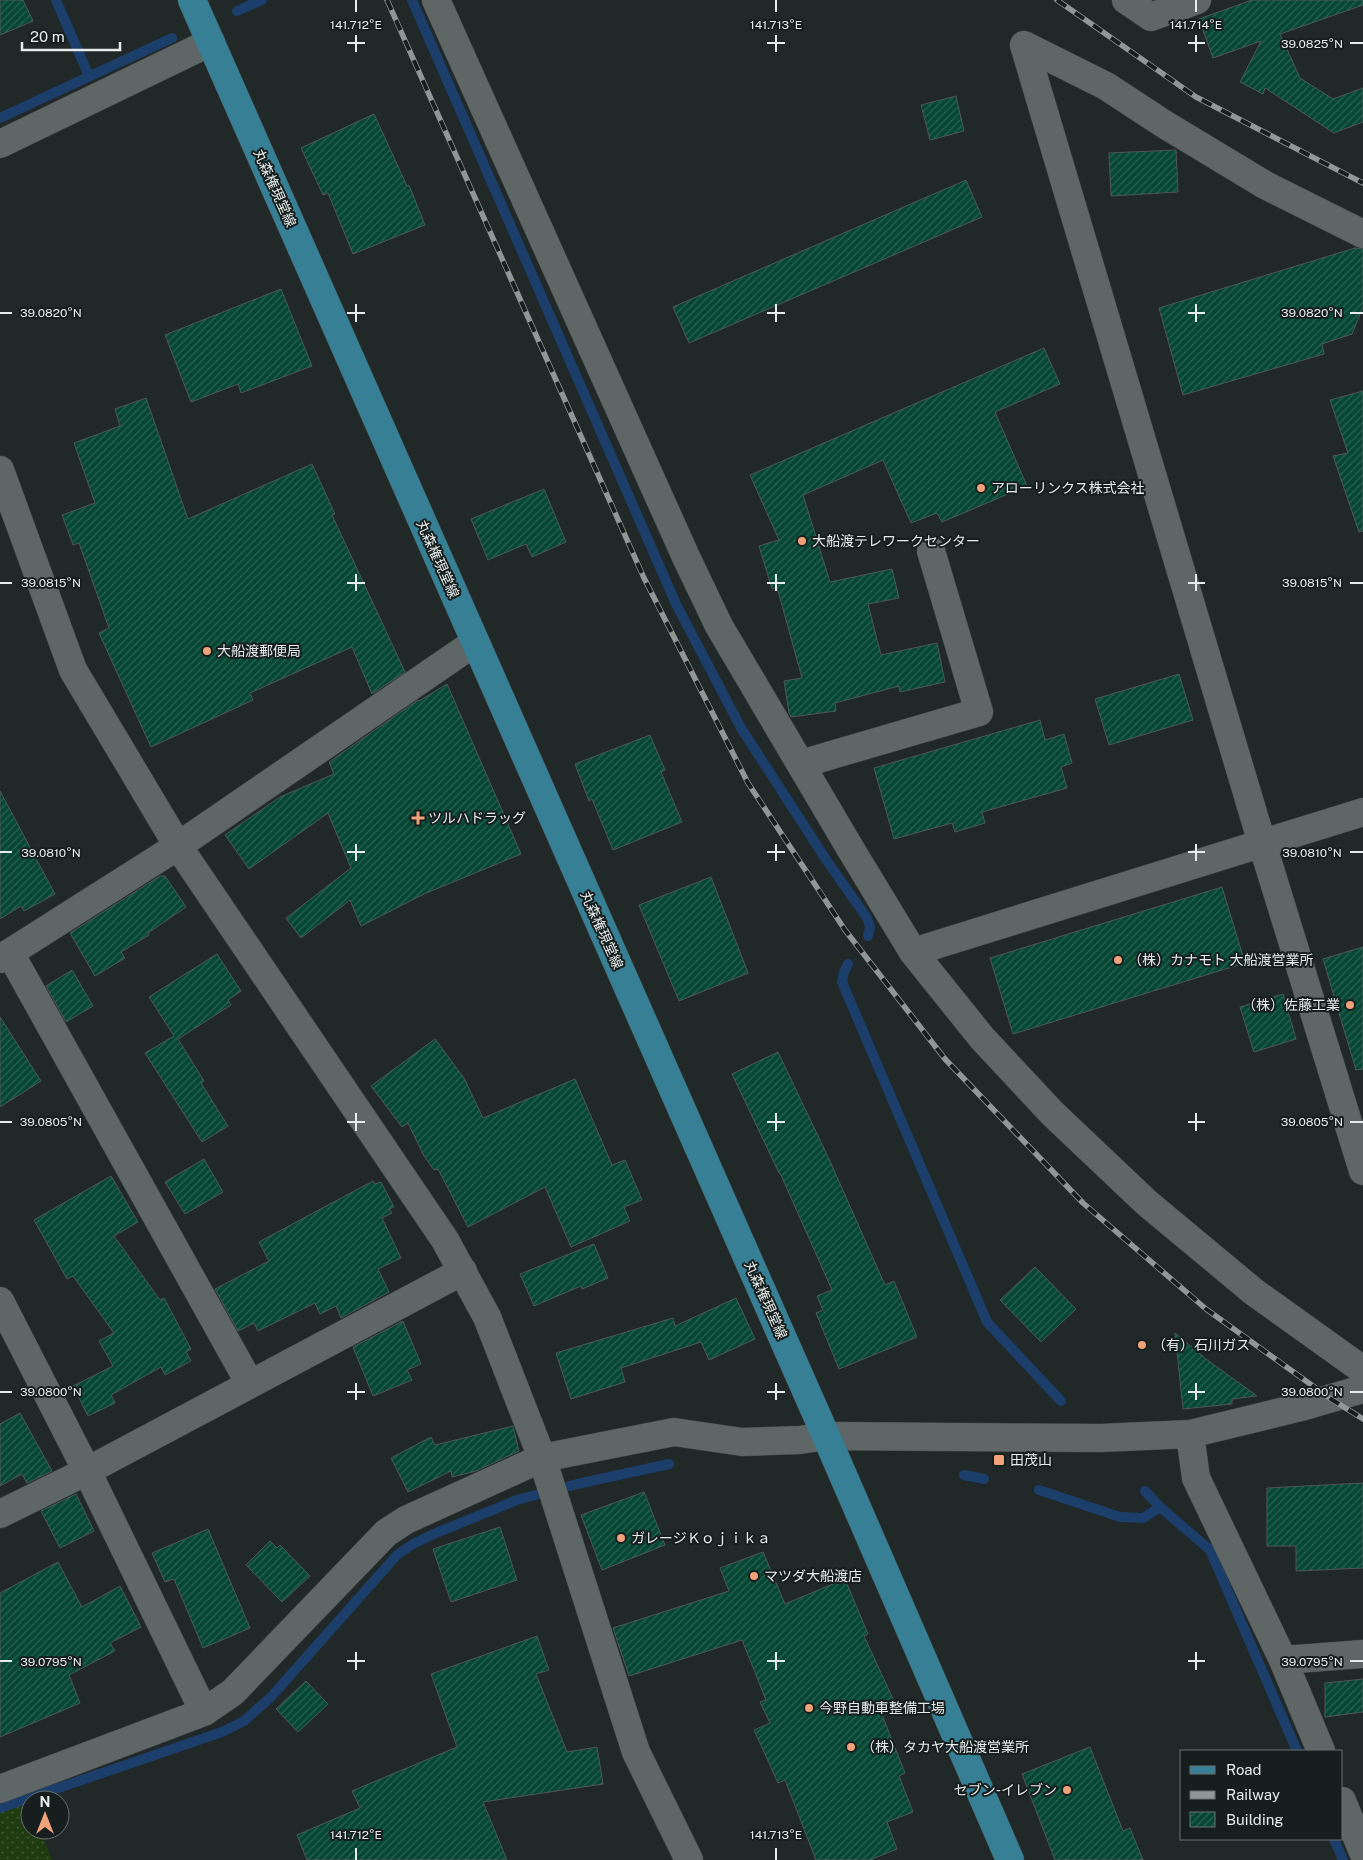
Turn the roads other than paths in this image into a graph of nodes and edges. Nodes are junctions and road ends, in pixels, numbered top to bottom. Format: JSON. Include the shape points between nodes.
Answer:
{"nodes":[{"id":1,"x":192,"y":0,"type":"edge"},
{"id":2,"x":436,"y":0,"type":"edge"},
{"id":3,"x":1126,"y":0,"type":"edge"},
{"id":4,"x":1197,"y":0,"type":"edge"},
{"id":5,"x":211,"y":42,"type":"junction"},
{"id":6,"x":0,"y":144,"type":"edge"},
{"id":7,"x":1363,"y":234,"type":"edge"},
{"id":8,"x":0,"y":470,"type":"edge"},
{"id":9,"x":6,"y":507,"type":"edge"},
{"id":10,"x":931,"y":552,"type":"dead end"},
{"id":11,"x":474,"y":643,"type":"junction"},
{"id":12,"x":801,"y":764,"type":"junction"},
{"id":13,"x":1363,"y":812,"type":"edge"},
{"id":14,"x":1262,"y":843,"type":"junction"},
{"id":15,"x":178,"y":846,"type":"junction"},
{"id":16,"x":914,"y":952,"type":"junction"},
{"id":17,"x":5,"y":956,"type":"edge"},
{"id":18,"x":1363,"y":1171,"type":"edge"},
{"id":19,"x":462,"y":1271,"type":"junction"},
{"id":20,"x":0,"y":1301,"type":"edge"},
{"id":21,"x":1363,"y":1370,"type":"edge"},
{"id":22,"x":250,"y":1384,"type":"junction"},
{"id":23,"x":1363,"y":1389,"type":"edge"},
{"id":24,"x":1190,"y":1434,"type":"junction"},
{"id":25,"x":826,"y":1436,"type":"junction"},
{"id":26,"x":87,"y":1471,"type":"junction"},
{"id":27,"x":548,"y":1480,"type":"junction"},
{"id":28,"x":0,"y":1514,"type":"edge"},
{"id":29,"x":1363,"y":1654,"type":"edge"},
{"id":30,"x":1283,"y":1660,"type":"junction"},
{"id":31,"x":204,"y":1712,"type":"junction"},
{"id":32,"x":1321,"y":1750,"type":"edge"},
{"id":33,"x":0,"y":1789,"type":"edge"},
{"id":34,"x":1343,"y":1803,"type":"edge"},
{"id":35,"x":1363,"y":1852,"type":"edge"},
{"id":36,"x":690,"y":1860,"type":"edge"},
{"id":37,"x":1010,"y":1860,"type":"edge"}],
"edges":[{"from":1,"to":5,"type":"main road","name":"丸森権現堂線"},
{"from":2,"to":12,"type":"street","via":[[686,557],[719,626]]},
{"from":3,"to":4,"type":"street","via":[[1150,17]]},
{"from":5,"to":6,"type":"street"},
{"from":5,"to":11,"type":"main road","name":"丸森権現堂線"},
{"from":7,"to":14,"type":"street","via":[[1265,185],[1106,86],[1024,45]]},
{"from":8,"to":9,"type":"street"},
{"from":9,"to":15,"type":"street","via":[[72,670]]},
{"from":10,"to":12,"type":"street","via":[[979,712]]},
{"from":11,"to":15,"type":"street"},
{"from":11,"to":25,"type":"main road","name":"丸森権現堂線"},
{"from":12,"to":16,"type":"street"},
{"from":13,"to":14,"type":"street"},
{"from":14,"to":16,"type":"street"},
{"from":14,"to":18,"type":"street"},
{"from":15,"to":17,"type":"street"},
{"from":15,"to":19,"type":"street","via":[[445,1240]]},
{"from":16,"to":21,"type":"street","via":[[982,1038],[1053,1114],[1147,1203],[1254,1292]]},
{"from":17,"to":22,"type":"street"},
{"from":19,"to":22,"type":"street"},
{"from":19,"to":27,"type":"street","via":[[487,1317]]},
{"from":20,"to":26,"type":"street"},
{"from":22,"to":26,"type":"street"},
{"from":23,"to":24,"type":"street"},
{"from":24,"to":25,"type":"street","via":[[1100,1438]]},
{"from":24,"to":30,"type":"street","via":[[1196,1478]]},
{"from":25,"to":27,"type":"street","via":[[742,1442],[674,1432]]},
{"from":25,"to":37,"type":"main road","name":"丸森権現堂線"},
{"from":26,"to":28,"type":"street"},
{"from":26,"to":31,"type":"street"},
{"from":27,"to":31,"type":"street","via":[[406,1520],[386,1533],[233,1692]]},
{"from":27,"to":36,"type":"street","via":[[636,1752]]},
{"from":29,"to":30,"type":"street"},
{"from":30,"to":32,"type":"street"},
{"from":31,"to":33,"type":"street"},
{"from":34,"to":35,"type":"street"}]}
